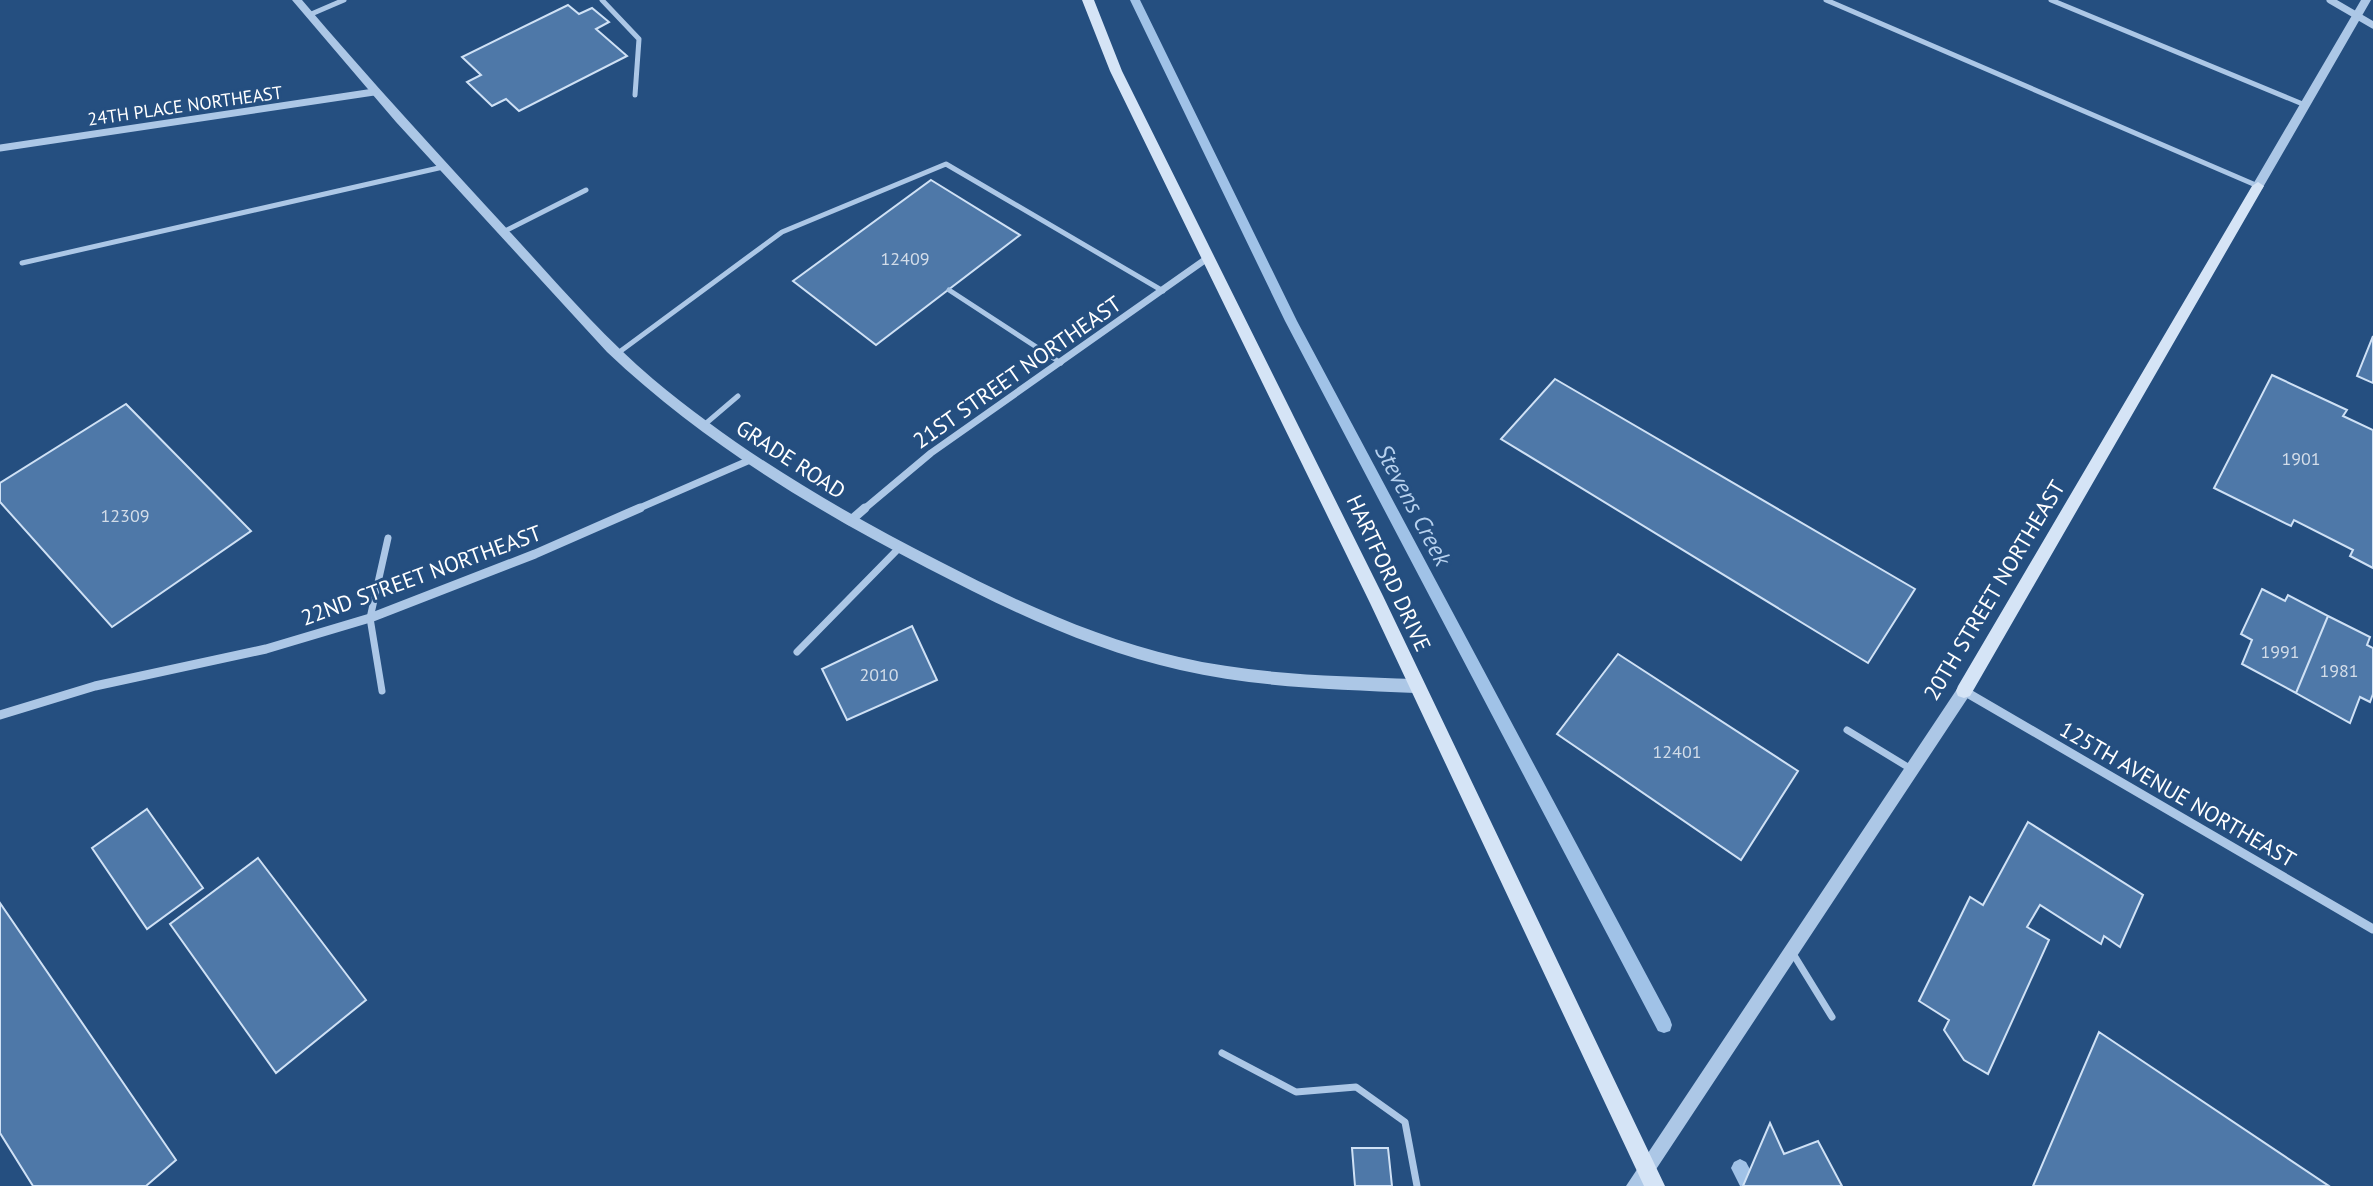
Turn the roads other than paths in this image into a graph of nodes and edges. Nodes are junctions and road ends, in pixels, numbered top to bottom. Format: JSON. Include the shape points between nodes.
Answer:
{"nodes":[{"id":1,"x":297,"y":0,"type":"edge"},
{"id":2,"x":344,"y":0,"type":"edge"},
{"id":3,"x":602,"y":0,"type":"edge"},
{"id":4,"x":1088,"y":0,"type":"edge"},
{"id":5,"x":1826,"y":0,"type":"edge"},
{"id":6,"x":2051,"y":0,"type":"edge"},
{"id":7,"x":2330,"y":0,"type":"edge"},
{"id":8,"x":2366,"y":0,"type":"edge"},
{"id":9,"x":309,"y":15,"type":"junction"},
{"id":10,"x":2356,"y":16,"type":"junction"},
{"id":11,"x":2373,"y":25,"type":"edge"},
{"id":12,"x":374,"y":92,"type":"junction"},
{"id":13,"x":635,"y":95,"type":"dead end"},
{"id":14,"x":2305,"y":105,"type":"junction"},
{"id":15,"x":0,"y":148,"type":"edge"},
{"id":16,"x":443,"y":167,"type":"junction"},
{"id":17,"x":2258,"y":186,"type":"junction"},
{"id":18,"x":586,"y":190,"type":"dead end"},
{"id":19,"x":503,"y":232,"type":"junction"},
{"id":20,"x":1209,"y":257,"type":"junction"},
{"id":21,"x":22,"y":263,"type":"dead end"},
{"id":22,"x":949,"y":290,"type":"dead end"},
{"id":23,"x":1163,"y":291,"type":"junction"},
{"id":24,"x":618,"y":353,"type":"junction"},
{"id":25,"x":1061,"y":363,"type":"junction"},
{"id":26,"x":738,"y":396,"type":"dead end"},
{"id":27,"x":704,"y":425,"type":"junction"},
{"id":28,"x":750,"y":460,"type":"junction"},
{"id":29,"x":850,"y":521,"type":"junction"},
{"id":30,"x":388,"y":538,"type":"dead end"},
{"id":31,"x":900,"y":547,"type":"junction"},
{"id":32,"x":370,"y":618,"type":"junction"},
{"id":33,"x":797,"y":652,"type":"dead end"},
{"id":34,"x":1415,"y":686,"type":"junction"},
{"id":35,"x":382,"y":691,"type":"dead end"},
{"id":36,"x":1964,"y":691,"type":"junction"},
{"id":37,"x":0,"y":715,"type":"edge"},
{"id":38,"x":1847,"y":730,"type":"dead end"},
{"id":39,"x":1911,"y":769,"type":"junction"},
{"id":40,"x":2373,"y":929,"type":"edge"},
{"id":41,"x":1791,"y":950,"type":"junction"},
{"id":42,"x":1832,"y":1017,"type":"dead end"},
{"id":43,"x":1222,"y":1053,"type":"dead end"},
{"id":44,"x":1651,"y":1176,"type":"edge"},
{"id":45,"x":1417,"y":1186,"type":"edge"},
{"id":46,"x":1635,"y":1186,"type":"edge"}],
"edges":[{"from":1,"to":9,"type":"street","name":"GRADE ROAD"},
{"from":2,"to":9,"type":"lane"},
{"from":3,"to":13,"type":"lane","via":[[639,39]]},
{"from":4,"to":20,"type":"main road","name":"HARTFORD DRIVE","via":[[1116,71]]},
{"from":5,"to":17,"type":"lane"},
{"from":6,"to":14,"type":"lane"},
{"from":7,"to":10,"type":"street"},
{"from":8,"to":10,"type":"street","name":"20TH STREET NORTHEAST"},
{"from":9,"to":12,"type":"street","name":"GRADE ROAD"},
{"from":10,"to":11,"type":"street"},
{"from":10,"to":14,"type":"street","name":"20TH STREET NORTHEAST"},
{"from":12,"to":15,"type":"street","name":"24TH PLACE NORTHEAST"},
{"from":12,"to":16,"type":"street","name":"GRADE ROAD"},
{"from":14,"to":17,"type":"street","name":"20TH STREET NORTHEAST"},
{"from":16,"to":19,"type":"street","name":"GRADE ROAD"},
{"from":16,"to":21,"type":"lane"},
{"from":17,"to":36,"type":"main road","name":"20TH STREET NORTHEAST"},
{"from":18,"to":19,"type":"lane"},
{"from":19,"to":24,"type":"street","name":"GRADE ROAD"},
{"from":20,"to":23,"type":"street","name":"21ST STREET NORTHEAST"},
{"from":20,"to":34,"type":"main road","name":"HARTFORD DRIVE"},
{"from":22,"to":25,"type":"lane"},
{"from":23,"to":24,"type":"lane","via":[[946,164],[782,232]]},
{"from":23,"to":25,"type":"street","name":"21ST STREET NORTHEAST"},
{"from":24,"to":27,"type":"street","name":"GRADE ROAD"},
{"from":25,"to":29,"type":"street","name":"21ST STREET NORTHEAST","via":[[931,453]]},
{"from":26,"to":27,"type":"lane"},
{"from":27,"to":28,"type":"street","name":"GRADE ROAD"},
{"from":28,"to":29,"type":"street","name":"GRADE ROAD"},
{"from":28,"to":32,"type":"street","name":"22ND STREET NORTHEAST","via":[[535,554]]},
{"from":29,"to":31,"type":"street","name":"GRADE ROAD"},
{"from":30,"to":32,"type":"lane"},
{"from":31,"to":33,"type":"lane"},
{"from":31,"to":34,"type":"street","name":"GRADE ROAD","via":[[1092,639],[1180,664],[1282,679]]},
{"from":32,"to":35,"type":"lane"},
{"from":32,"to":37,"type":"street","name":"22ND STREET NORTHEAST"},
{"from":34,"to":44,"type":"main road","name":"HARTFORD DRIVE"},
{"from":36,"to":39,"type":"street","name":"20TH STREET NORTHEAST"},
{"from":36,"to":40,"type":"street","name":"125TH AVENUE NORTHEAST"},
{"from":38,"to":39,"type":"lane"},
{"from":39,"to":41,"type":"street","name":"20TH STREET NORTHEAST"},
{"from":41,"to":42,"type":"lane"},
{"from":41,"to":44,"type":"street","name":"20TH STREET NORTHEAST","via":[[1671,1130]]},
{"from":43,"to":45,"type":"lane","via":[[1296,1092],[1356,1087],[1405,1122]]},
{"from":44,"to":46,"type":"street","name":"20TH STREET NORTHEAST"}]}
